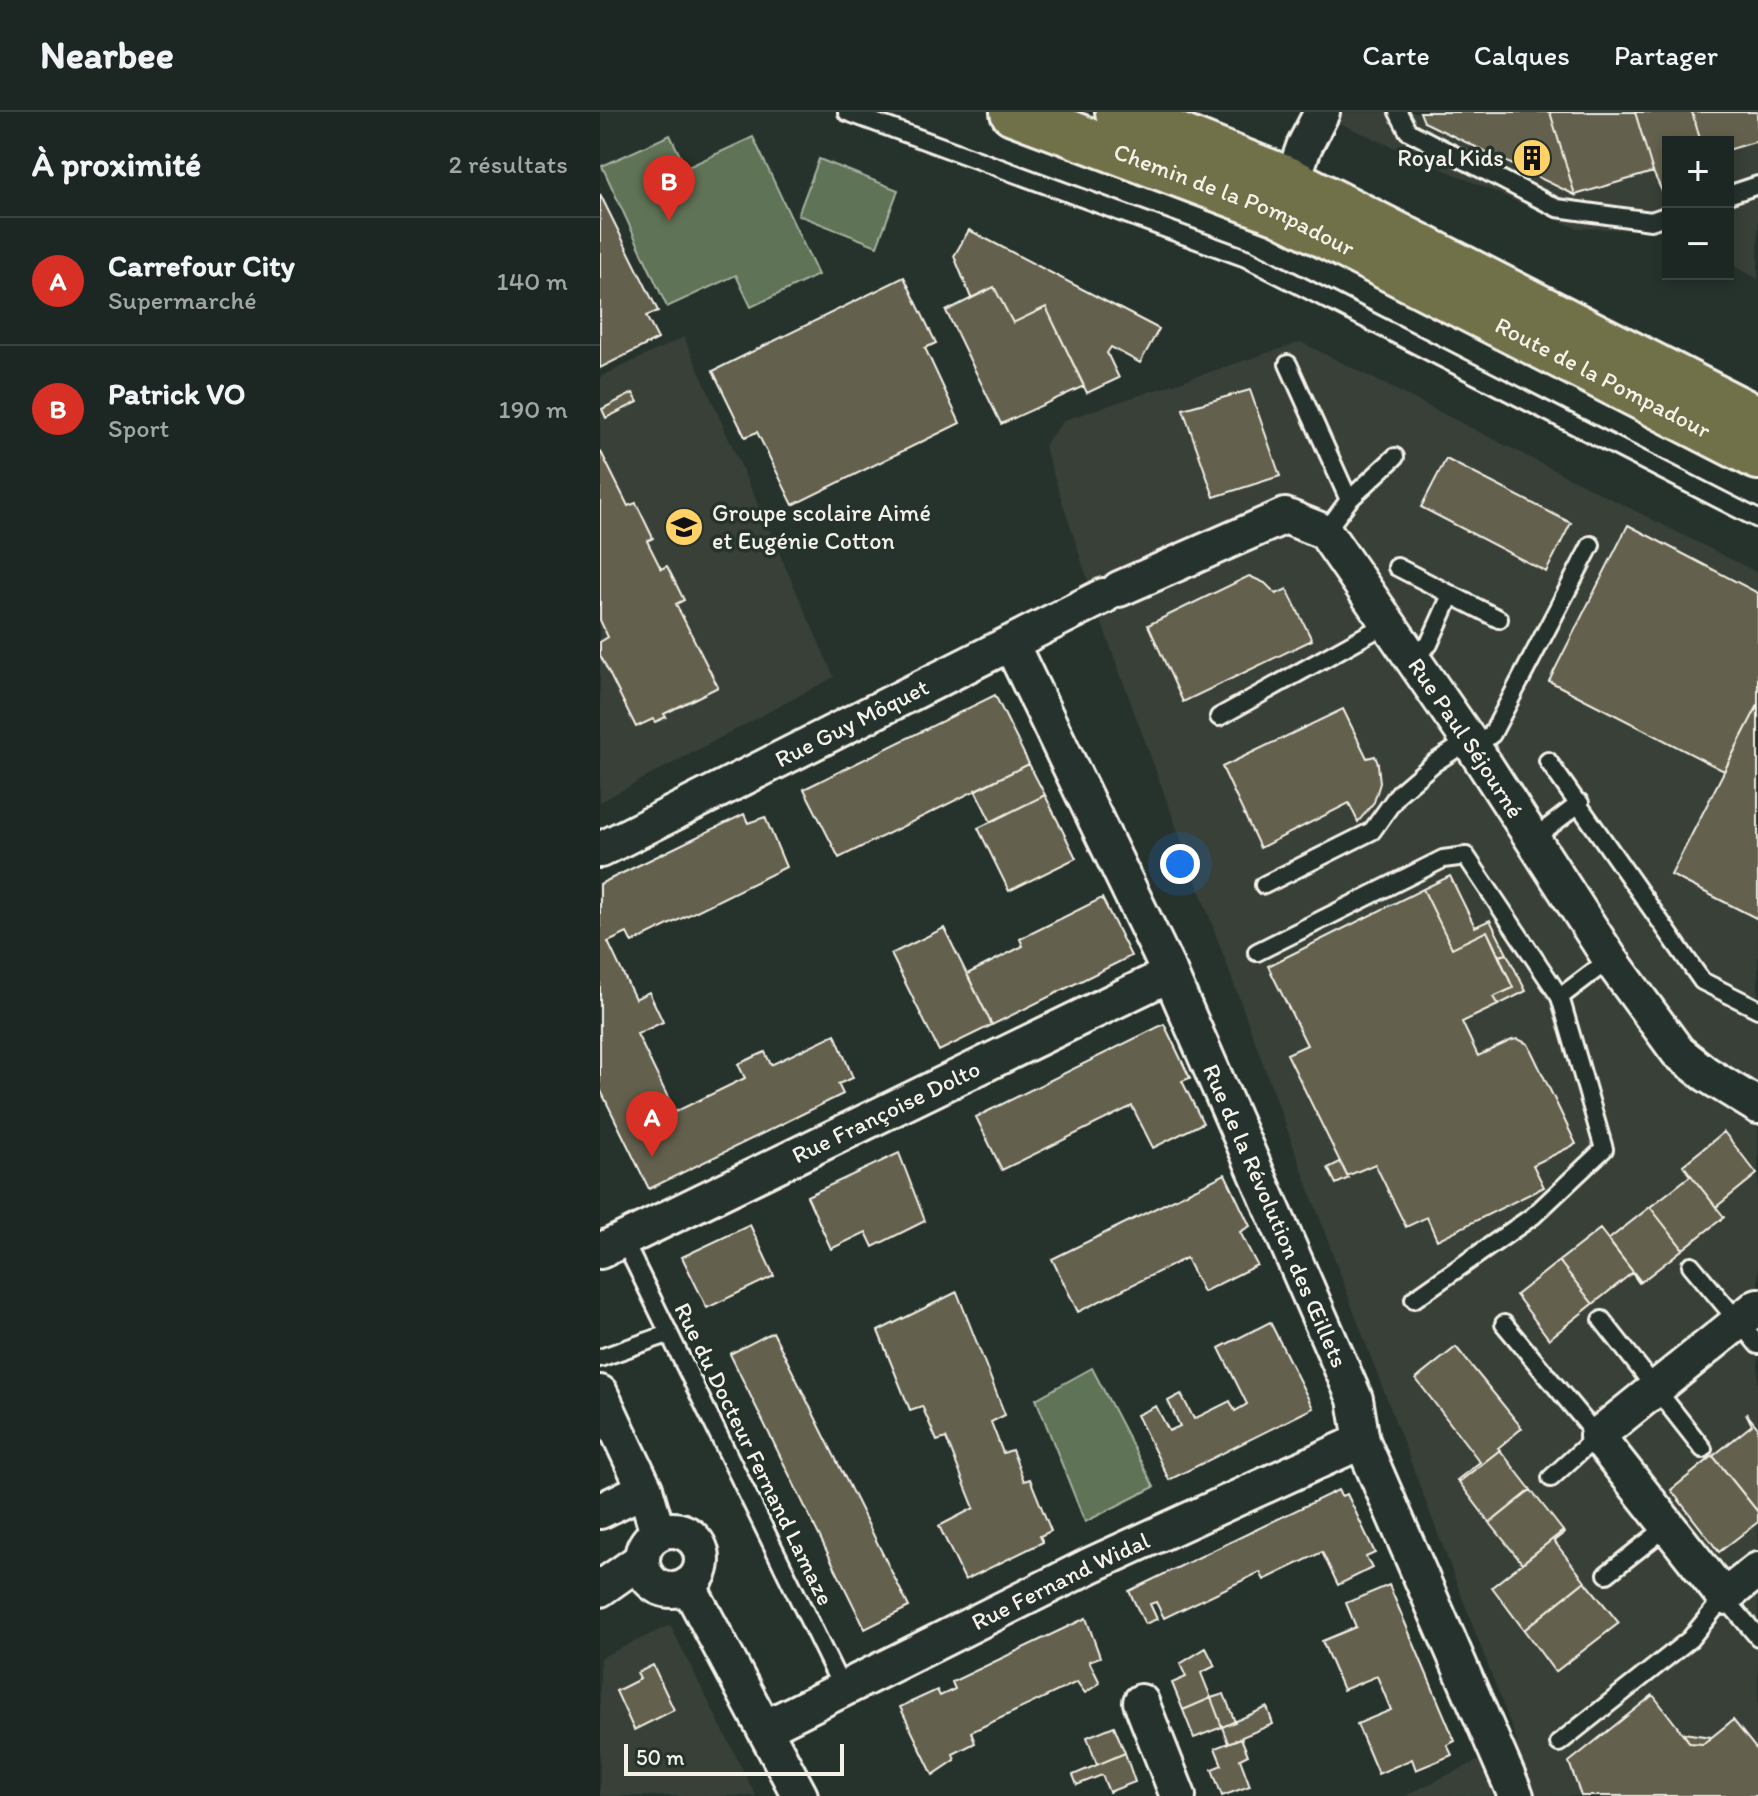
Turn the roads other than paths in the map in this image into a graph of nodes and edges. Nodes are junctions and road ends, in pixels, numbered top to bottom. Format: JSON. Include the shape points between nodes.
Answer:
{"nodes":[{"id":1,"x":847,"y":112,"type":"edge"},
{"id":2,"x":1013,"y":112,"type":"edge"},
{"id":3,"x":1118,"y":112,"type":"edge"},
{"id":4,"x":1322,"y":112,"type":"edge"},
{"id":5,"x":1398,"y":112,"type":"edge"},
{"id":6,"x":1292,"y":181,"type":"junction"},
{"id":7,"x":1758,"y":185,"type":"edge"},
{"id":8,"x":1734,"y":193,"type":"edge"},
{"id":9,"x":1662,"y":217,"type":"edge"},
{"id":10,"x":1492,"y":284,"type":"joint"},
{"id":11,"x":1449,"y":299,"type":"joint"},
{"id":12,"x":1288,"y":364,"type":"dead end"},
{"id":13,"x":1758,"y":419,"type":"edge"},
{"id":14,"x":1395,"y":457,"type":"dead end"},
{"id":15,"x":1758,"y":457,"type":"edge"},
{"id":16,"x":1349,"y":500,"type":"junction"},
{"id":17,"x":1758,"y":519,"type":"edge"},
{"id":18,"x":1325,"y":532,"type":"junction"},
{"id":19,"x":1591,"y":545,"type":"dead end"},
{"id":20,"x":1397,"y":567,"type":"dead end"},
{"id":21,"x":1451,"y":595,"type":"junction"},
{"id":22,"x":1499,"y":619,"type":"dead end"},
{"id":23,"x":1388,"y":623,"type":"junction"},
{"id":24,"x":1011,"y":644,"type":"junction"},
{"id":25,"x":1411,"y":658,"type":"junction"},
{"id":26,"x":1219,"y":717,"type":"dead end"},
{"id":27,"x":1471,"y":744,"type":"junction"},
{"id":28,"x":1548,"y":761,"type":"dead end"},
{"id":29,"x":1580,"y":803,"type":"junction"},
{"id":30,"x":1533,"y":839,"type":"junction"},
{"id":31,"x":600,"y":850,"type":"edge"},
{"id":32,"x":1264,"y":885,"type":"dead end"},
{"id":33,"x":1257,"y":952,"type":"dead end"},
{"id":34,"x":1610,"y":959,"type":"junction"},
{"id":35,"x":1170,"y":974,"type":"junction"},
{"id":36,"x":1560,"y":997,"type":"junction"},
{"id":37,"x":1758,"y":1009,"type":"edge"},
{"id":38,"x":1758,"y":1106,"type":"edge"},
{"id":39,"x":606,"y":1247,"type":"edge"},
{"id":40,"x":1691,"y":1265,"type":"dead end"},
{"id":41,"x":1414,"y":1299,"type":"dead end"},
{"id":42,"x":1602,"y":1320,"type":"dead end"},
{"id":43,"x":1504,"y":1324,"type":"dead end"},
{"id":44,"x":1751,"y":1324,"type":"edge"},
{"id":45,"x":668,"y":1334,"type":"junction"},
{"id":46,"x":600,"y":1358,"type":"edge"},
{"id":47,"x":1656,"y":1389,"type":"junction"},
{"id":48,"x":600,"y":1393,"type":"edge"},
{"id":49,"x":1597,"y":1436,"type":"junction"},
{"id":50,"x":1362,"y":1441,"type":"junction"},
{"id":51,"x":1703,"y":1449,"type":"dead end"},
{"id":52,"x":1551,"y":1478,"type":"dead end"},
{"id":53,"x":645,"y":1489,"type":"junction"},
{"id":54,"x":600,"y":1511,"type":"edge"},
{"id":55,"x":1668,"y":1526,"type":"junction"},
{"id":56,"x":650,"y":1546,"type":"junction"},
{"id":57,"x":1758,"y":1570,"type":"edge"},
{"id":58,"x":1607,"y":1574,"type":"dead end"},
{"id":59,"x":688,"y":1585,"type":"junction"},
{"id":60,"x":600,"y":1589,"type":"edge"},
{"id":61,"x":1724,"y":1597,"type":"junction"},
{"id":62,"x":1758,"y":1637,"type":"edge"},
{"id":63,"x":843,"y":1690,"type":"junction"},
{"id":64,"x":1141,"y":1702,"type":"dead end"},
{"id":65,"x":765,"y":1728,"type":"junction"},
{"id":66,"x":1559,"y":1743,"type":"dead end"},
{"id":67,"x":800,"y":1796,"type":"edge"},
{"id":68,"x":1178,"y":1796,"type":"edge"},
{"id":69,"x":1516,"y":1796,"type":"edge"}],
"edges":[{"from":1,"to":17,"type":"lane","via":[[1246,258]]},
{"from":2,"to":11,"type":"main road","name":"Chemin de la Pompadour","via":[[1279,212]]},
{"from":3,"to":6,"type":"main road","name":"Chemin de la Pompadour"},
{"from":4,"to":6,"type":"street"},
{"from":5,"to":9,"type":"lane","via":[[1408,131],[1557,208],[1651,221]]},
{"from":6,"to":10,"type":"main road","name":"Chemin de la Pompadour"},
{"from":7,"to":8,"type":"lane"},
{"from":10,"to":13,"type":"main road","name":"Route de la Pompadour"},
{"from":11,"to":15,"type":"main road","name":"Route de la Pompadour"},
{"from":12,"to":16,"type":"lane"},
{"from":14,"to":16,"type":"lane"},
{"from":16,"to":18,"type":"lane"},
{"from":18,"to":23,"type":"street","name":"Rue Paul Séjourné"},
{"from":18,"to":24,"type":"street","name":"Rue Guy Môquet","via":[[1285,516],[1111,592]]},
{"from":19,"to":27,"type":"lane","via":[[1492,734]]},
{"from":20,"to":21,"type":"lane"},
{"from":21,"to":22,"type":"lane"},
{"from":21,"to":25,"type":"lane","via":[[1429,644]]},
{"from":23,"to":25,"type":"street","name":"Rue Paul Séjourné"},
{"from":23,"to":26,"type":"lane"},
{"from":24,"to":31,"type":"street","name":"Rue Guy Môquet"},
{"from":24,"to":35,"type":"street","name":"Rue de la Révolution des Œillets"},
{"from":25,"to":27,"type":"street","name":"Rue Paul Séjourné"},
{"from":27,"to":30,"type":"street","name":"Rue Paul Séjourné"},
{"from":27,"to":32,"type":"lane","via":[[1434,763],[1399,793],[1372,831]]},
{"from":28,"to":29,"type":"lane"},
{"from":29,"to":30,"type":"lane"},
{"from":29,"to":37,"type":"lane","via":[[1702,981]]},
{"from":30,"to":34,"type":"street","name":"Rue Paul Séjourné"},
{"from":33,"to":36,"type":"lane","via":[[1443,859],[1466,856]]},
{"from":34,"to":36,"type":"lane"},
{"from":34,"to":38,"type":"street","name":"Rue Paul Séjourné","via":[[1678,1052]]},
{"from":35,"to":39,"type":"street","name":"Rue Françoise Dolto"},
{"from":35,"to":50,"type":"street","name":"Rue de la Révolution des Œillets","via":[[1355,1399]]},
{"from":36,"to":41,"type":"lane","via":[[1604,1149],[1533,1216]]},
{"from":39,"to":45,"type":"lane","name":"Rue du Docteur Fernand Lamaze"},
{"from":40,"to":44,"type":"lane"},
{"from":42,"to":47,"type":"lane"},
{"from":43,"to":49,"type":"lane"},
{"from":44,"to":47,"type":"street"},
{"from":45,"to":46,"type":"lane"},
{"from":45,"to":63,"type":"lane","name":"Rue du Docteur Fernand Lamaze"},
{"from":47,"to":49,"type":"street"},
{"from":47,"to":51,"type":"lane"},
{"from":48,"to":53,"type":"street"},
{"from":49,"to":52,"type":"lane"},
{"from":49,"to":55,"type":"street"},
{"from":50,"to":63,"type":"street","name":"Rue Fernand Widal","via":[[1091,1565]]},
{"from":50,"to":69,"type":"street","name":"Rue de la Révolution des Œillets"},
{"from":53,"to":54,"type":"street"},
{"from":53,"to":56,"type":"street"},
{"from":55,"to":58,"type":"lane"},
{"from":55,"to":61,"type":"street"},
{"from":56,"to":59,"type":"street","via":[[647,1577],[661,1588]]},
{"from":56,"to":59,"type":"street","via":[[678,1530],[695,1540],[702,1560]]},
{"from":56,"to":60,"type":"street"},
{"from":57,"to":61,"type":"street"},
{"from":59,"to":65,"type":"street"},
{"from":61,"to":62,"type":"lane"},
{"from":61,"to":66,"type":"lane","via":[[1690,1639]]},
{"from":63,"to":65,"type":"street","name":"Rue Fernand Widal"},
{"from":64,"to":68,"type":"street"},
{"from":65,"to":67,"type":"street"}]}
